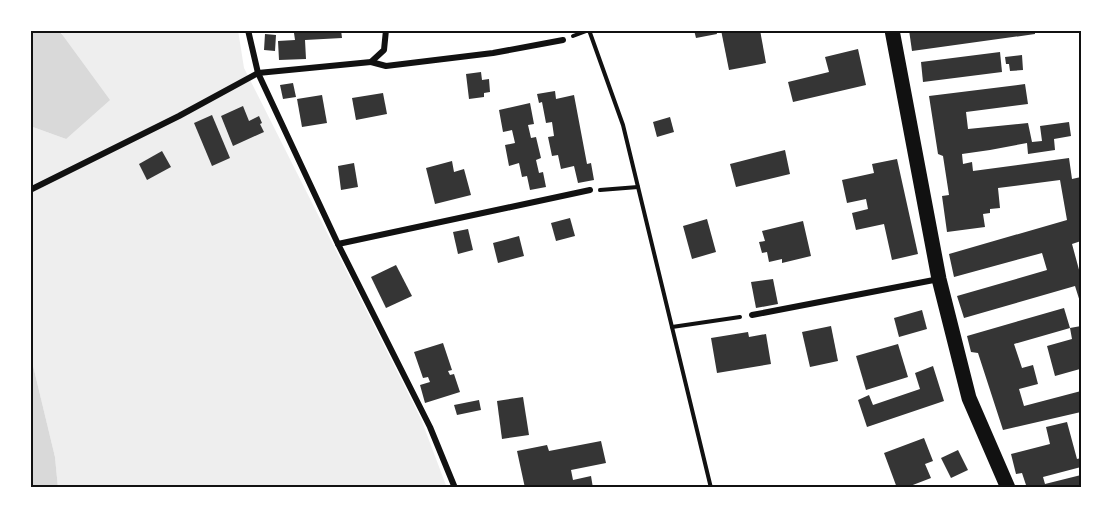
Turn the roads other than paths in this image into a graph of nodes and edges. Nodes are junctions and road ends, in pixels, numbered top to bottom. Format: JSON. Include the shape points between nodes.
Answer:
{"nodes":[{"id":1,"x":248,"y":30,"type":"edge"},
{"id":2,"x":386,"y":30,"type":"edge"},
{"id":3,"x":892,"y":30,"type":"edge"},
{"id":4,"x":563,"y":40,"type":"dead end"},
{"id":5,"x":371,"y":62,"type":"junction"},
{"id":6,"x":258,"y":73,"type":"junction"},
{"id":7,"x":30,"y":190,"type":"edge"},
{"id":8,"x":590,"y":190,"type":"road end"},
{"id":9,"x":338,"y":244,"type":"junction"},
{"id":10,"x":939,"y":279,"type":"junction"},
{"id":11,"x":752,"y":315,"type":"road end"},
{"id":12,"x":455,"y":488,"type":"edge"},
{"id":13,"x":1008,"y":488,"type":"edge"}],
"edges":[{"from":1,"to":6,"type":"street"},
{"from":2,"to":5,"type":"street","via":[[384,50]]},
{"from":3,"to":10,"type":"main road"},
{"from":4,"to":5,"type":"street","via":[[493,54],[386,66]]},
{"from":5,"to":6,"type":"street"},
{"from":6,"to":7,"type":"street"},
{"from":6,"to":9,"type":"street"},
{"from":8,"to":9,"type":"street"},
{"from":9,"to":12,"type":"street","via":[[430,427]]},
{"from":10,"to":11,"type":"street"},
{"from":10,"to":13,"type":"main road","via":[[969,398]]}]}
